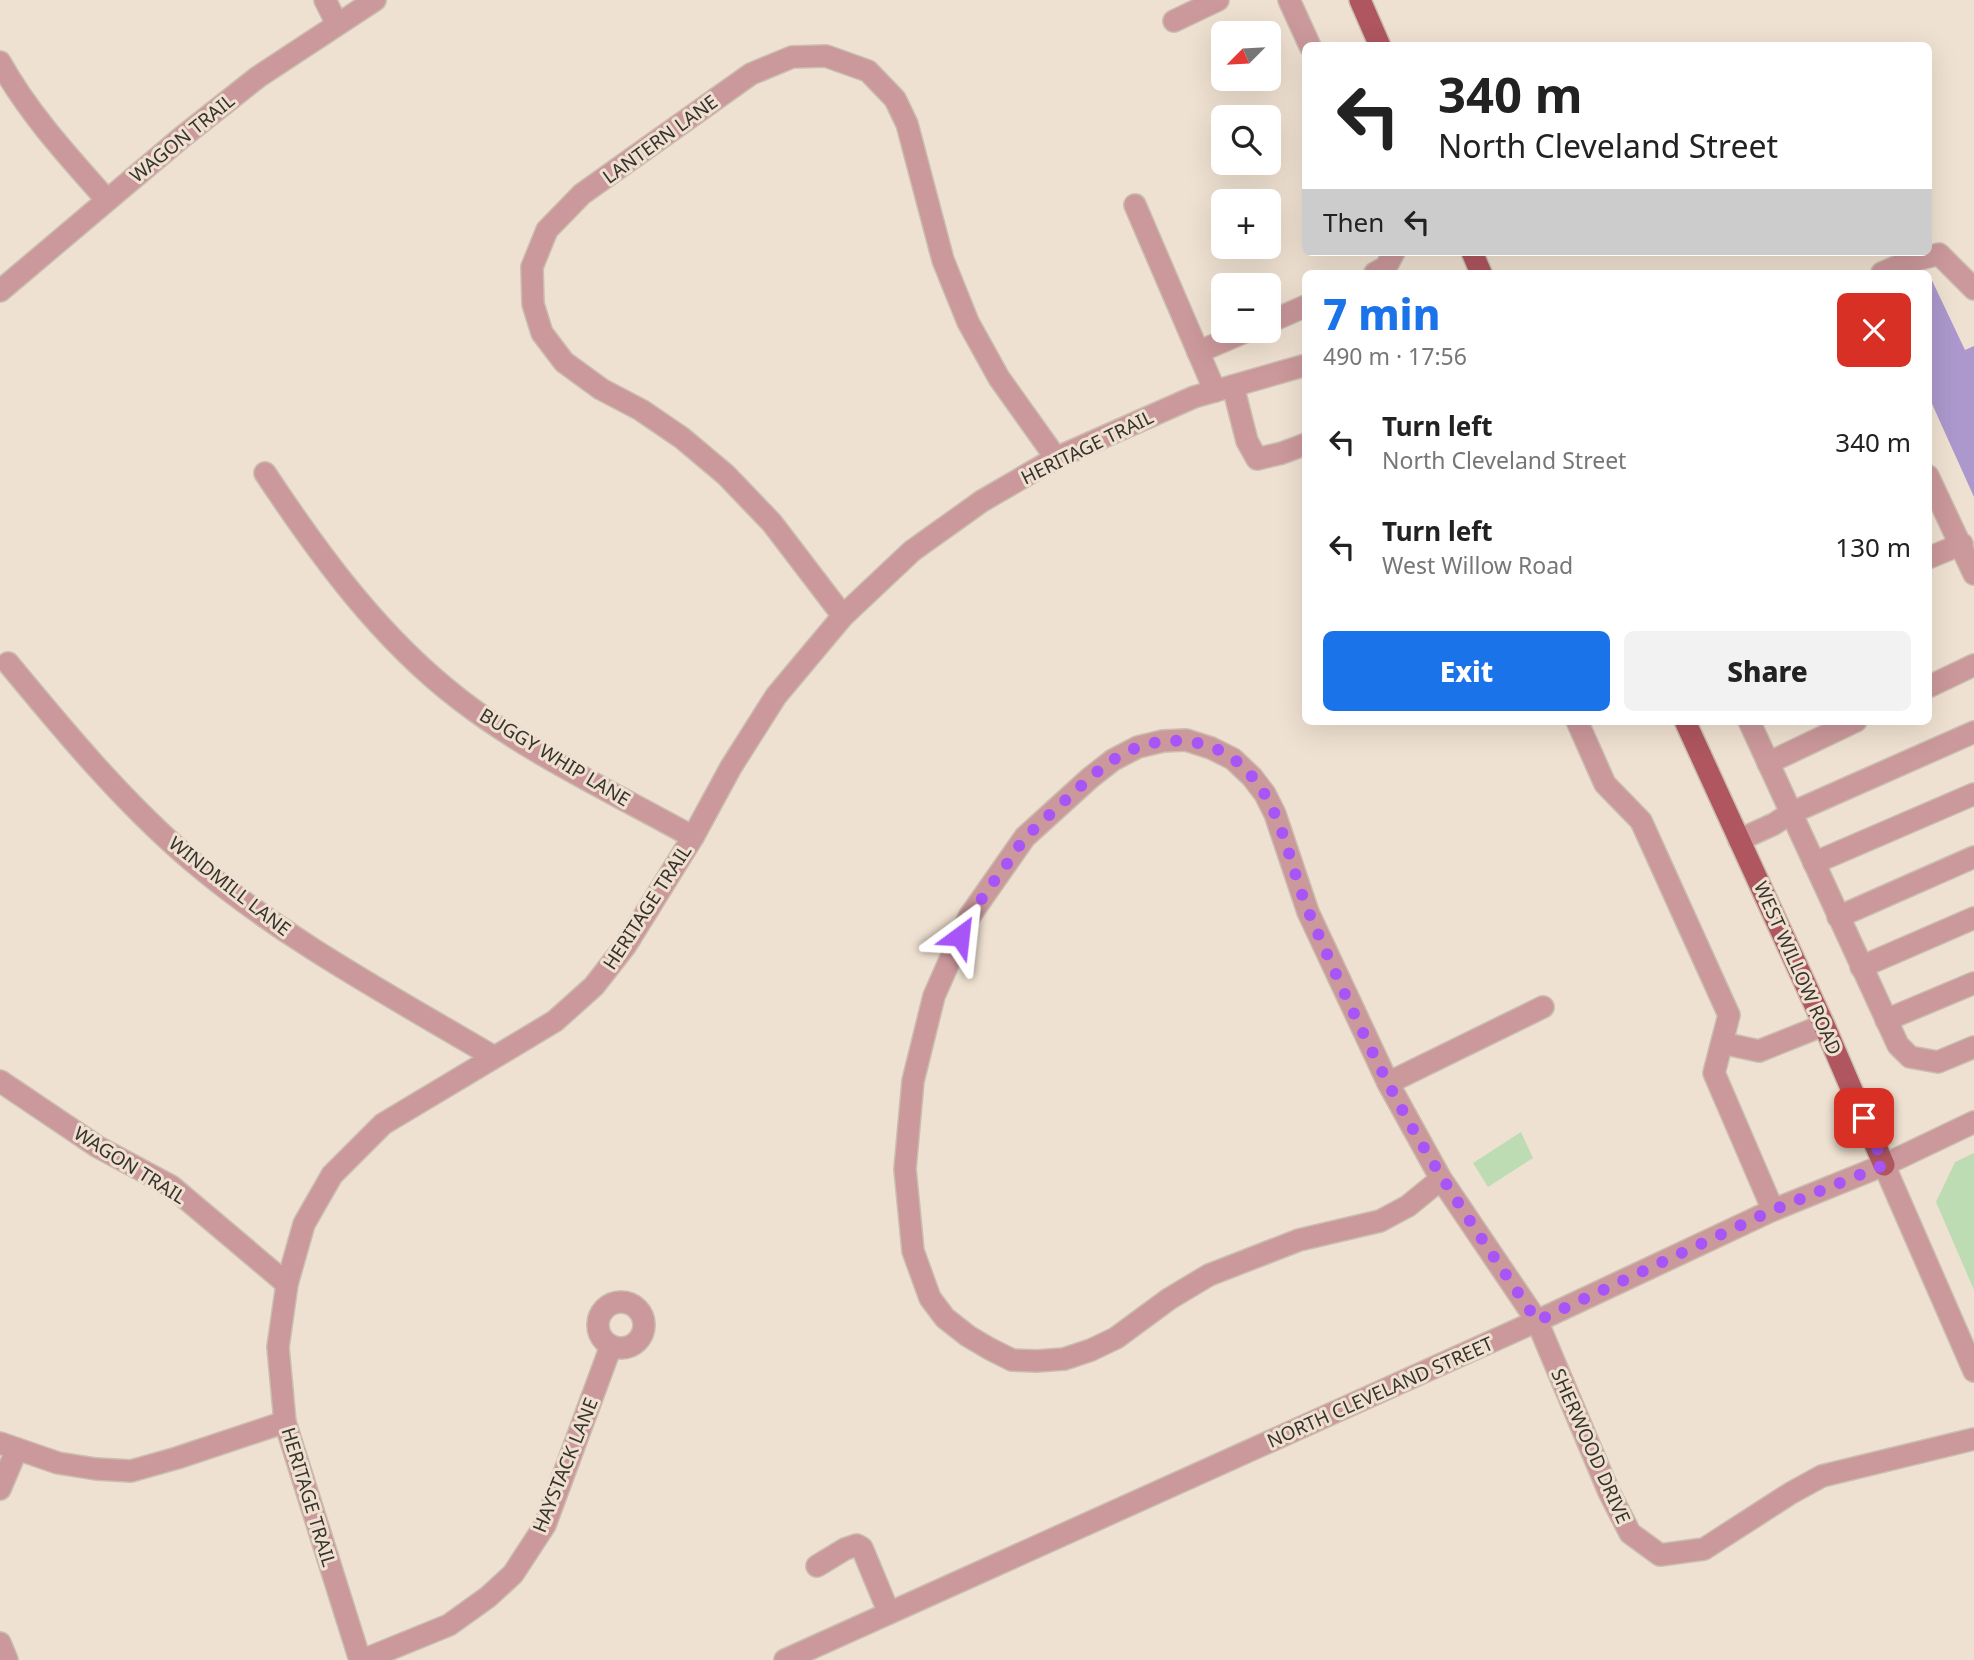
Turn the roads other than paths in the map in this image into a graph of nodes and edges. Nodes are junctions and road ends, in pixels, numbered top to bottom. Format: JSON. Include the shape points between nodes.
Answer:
{"nodes":[{"id":1,"x":325,"y":0,"type":"edge"},
{"id":2,"x":375,"y":0,"type":"edge"},
{"id":3,"x":1218,"y":0,"type":"edge"},
{"id":4,"x":1289,"y":0,"type":"edge"},
{"id":5,"x":1360,"y":0,"type":"edge"},
{"id":6,"x":1174,"y":21,"type":"dead end"},
{"id":7,"x":337,"y":24,"type":"junction"},
{"id":8,"x":1308,"y":42,"type":"edge"},
{"id":9,"x":1378,"y":42,"type":"edge"},
{"id":10,"x":0,"y":62,"type":"edge"},
{"id":11,"x":107,"y":200,"type":"junction"},
{"id":12,"x":1135,"y":205,"type":"dead end"},
{"id":13,"x":1392,"y":256,"type":"edge"},
{"id":14,"x":1931,"y":256,"type":"edge"},
{"id":15,"x":1932,"y":256,"type":"edge"},
{"id":16,"x":1380,"y":270,"type":"edge"},
{"id":17,"x":1889,"y":270,"type":"edge"},
{"id":18,"x":1974,"y":289,"type":"edge"},
{"id":19,"x":0,"y":291,"type":"edge"},
{"id":20,"x":1302,"y":308,"type":"edge"},
{"id":21,"x":1281,"y":317,"type":"edge"},
{"id":22,"x":1219,"y":343,"type":"edge"},
{"id":23,"x":1198,"y":352,"type":"junction"},
{"id":24,"x":1302,"y":366,"type":"edge"},
{"id":25,"x":1224,"y":389,"type":"junction"},
{"id":26,"x":1302,"y":446,"type":"edge"},
{"id":27,"x":1056,"y":457,"type":"junction"},
{"id":28,"x":265,"y":473,"type":"dead end"},
{"id":29,"x":1932,"y":491,"type":"edge"},
{"id":30,"x":1962,"y":544,"type":"junction"},
{"id":31,"x":1932,"y":556,"type":"edge"},
{"id":32,"x":1974,"y":574,"type":"edge"},
{"id":33,"x":843,"y":616,"type":"junction"},
{"id":34,"x":8,"y":663,"type":"dead end"},
{"id":35,"x":1974,"y":665,"type":"edge"},
{"id":36,"x":1932,"y":685,"type":"edge"},
{"id":37,"x":1579,"y":725,"type":"edge"},
{"id":38,"x":1687,"y":725,"type":"edge"},
{"id":39,"x":1751,"y":725,"type":"edge"},
{"id":40,"x":1848,"y":725,"type":"edge"},
{"id":41,"x":1974,"y":732,"type":"edge"},
{"id":42,"x":1768,"y":763,"type":"junction"},
{"id":43,"x":1974,"y":794,"type":"edge"},
{"id":44,"x":1791,"y":813,"type":"junction"},
{"id":45,"x":693,"y":837,"type":"junction"},
{"id":46,"x":1740,"y":840,"type":"junction"},
{"id":47,"x":1974,"y":857,"type":"edge"},
{"id":48,"x":1814,"y":863,"type":"junction"},
{"id":49,"x":1839,"y":917,"type":"junction"},
{"id":50,"x":1974,"y":918,"type":"edge"},
{"id":51,"x":1861,"y":967,"type":"junction"},
{"id":52,"x":1974,"y":983,"type":"edge"},
{"id":53,"x":1543,"y":1007,"type":"dead end"},
{"id":54,"x":1886,"y":1020,"type":"junction"},
{"id":55,"x":1824,"y":1025,"type":"junction"},
{"id":56,"x":1722,"y":1044,"type":"junction"},
{"id":57,"x":1974,"y":1047,"type":"edge"},
{"id":58,"x":494,"y":1057,"type":"junction"},
{"id":59,"x":0,"y":1081,"type":"edge"},
{"id":60,"x":1388,"y":1083,"type":"junction"},
{"id":61,"x":1974,"y":1122,"type":"edge"},
{"id":62,"x":1884,"y":1165,"type":"junction"},
{"id":63,"x":1441,"y":1179,"type":"junction"},
{"id":64,"x":1773,"y":1210,"type":"junction"},
{"id":65,"x":287,"y":1284,"type":"junction"},
{"id":66,"x":1537,"y":1321,"type":"junction"},
{"id":67,"x":611,"y":1346,"type":"dead end"},
{"id":68,"x":1974,"y":1371,"type":"edge"},
{"id":69,"x":285,"y":1422,"type":"junction"},
{"id":70,"x":1974,"y":1439,"type":"edge"},
{"id":71,"x":8,"y":1446,"type":"edge"},
{"id":72,"x":0,"y":1489,"type":"edge"},
{"id":73,"x":817,"y":1566,"type":"dead end"},
{"id":74,"x":889,"y":1613,"type":"junction"},
{"id":75,"x":0,"y":1643,"type":"edge"},
{"id":76,"x":7,"y":1660,"type":"edge"},
{"id":77,"x":362,"y":1660,"type":"edge"},
{"id":78,"x":785,"y":1660,"type":"edge"}],
"edges":[{"from":1,"to":7,"type":"street"},
{"from":2,"to":7,"type":"street","name":"WAGON TRAIL"},
{"from":3,"to":6,"type":"street"},
{"from":4,"to":8,"type":"street"},
{"from":5,"to":9,"type":"main road"},
{"from":7,"to":11,"type":"street","name":"WAGON TRAIL","via":[[258,77]]},
{"from":10,"to":11,"type":"street","via":[[48,133]]},
{"from":11,"to":19,"type":"street","name":"WAGON TRAIL"},
{"from":12,"to":23,"type":"street"},
{"from":13,"to":16,"type":"street"},
{"from":14,"to":17,"type":"street"},
{"from":15,"to":18,"type":"street","via":[[1939,254]]},
{"from":20,"to":21,"type":"street"},
{"from":22,"to":23,"type":"street"},
{"from":23,"to":25,"type":"street"},
{"from":24,"to":25,"type":"street","name":"HERITAGE TRAIL"},
{"from":25,"to":26,"type":"street","via":[[1256,458]]},
{"from":25,"to":27,"type":"street","name":"HERITAGE TRAIL","via":[[1194,397]]},
{"from":27,"to":33,"type":"street","name":"HERITAGE TRAIL","via":[[982,501],[912,551]]},
{"from":27,"to":33,"type":"street","name":"LANTERN LANE","via":[[999,378],[968,323],[943,260],[907,124],[895,99],[868,71],[827,56],[792,57],[751,74],[582,194],[547,230],[532,267],[533,304],[542,333],[564,362],[682,438],[726,475],[772,523]]},
{"from":28,"to":45,"type":"street","name":"BUGGY WHIP LANE","via":[[337,577],[405,651],[457,698],[508,734]]},
{"from":29,"to":30,"type":"street"},
{"from":30,"to":31,"type":"street"},
{"from":30,"to":32,"type":"street"},
{"from":33,"to":45,"type":"street","name":"HERITAGE TRAIL","via":[[776,696]]},
{"from":34,"to":58,"type":"street","name":"WINDMILL LANE","via":[[78,747],[191,860],[313,949]]},
{"from":35,"to":36,"type":"street"},
{"from":37,"to":56,"type":"street","via":[[1605,784],[1641,821],[1729,1015]]},
{"from":38,"to":46,"type":"main road","name":"WEST WILLOW ROAD"},
{"from":39,"to":42,"type":"street"},
{"from":40,"to":42,"type":"street"},
{"from":41,"to":44,"type":"street"},
{"from":42,"to":44,"type":"street"},
{"from":43,"to":48,"type":"street"},
{"from":44,"to":46,"type":"street"},
{"from":44,"to":48,"type":"street"},
{"from":45,"to":58,"type":"street","name":"HERITAGE TRAIL","via":[[626,945],[594,986],[555,1020]]},
{"from":46,"to":55,"type":"main road","name":"WEST WILLOW ROAD"},
{"from":47,"to":49,"type":"street"},
{"from":48,"to":49,"type":"street"},
{"from":49,"to":51,"type":"street"},
{"from":50,"to":51,"type":"street"},
{"from":51,"to":54,"type":"street"},
{"from":52,"to":54,"type":"street"},
{"from":53,"to":60,"type":"street"},
{"from":54,"to":57,"type":"street","via":[[1898,1045],[1910,1057],[1938,1062]]},
{"from":55,"to":56,"type":"street","via":[[1759,1051]]},
{"from":55,"to":62,"type":"main road","name":"WEST WILLOW ROAD"},
{"from":56,"to":64,"type":"street","via":[[1714,1073]]},
{"from":58,"to":65,"type":"street","name":"HERITAGE TRAIL","via":[[383,1124],[332,1175],[304,1224]]},
{"from":59,"to":65,"type":"street","name":"WAGON TRAIL","via":[[98,1147],[170,1186]]},
{"from":60,"to":63,"type":"street","name":"SHERWOOD DRIVE"},
{"from":60,"to":63,"type":"street","name":"SHERWOOD DRIVE","via":[[1308,912],[1275,814],[1259,786],[1233,759],[1211,748],[1186,740],[1138,747],[1090,778],[1026,837],[969,917],[933,996],[913,1081],[905,1169],[913,1251],[930,1298],[945,1318],[968,1336],[1012,1360],[1064,1359],[1116,1338],[1209,1275],[1299,1240],[1380,1221],[1408,1206]]},
{"from":61,"to":62,"type":"street","name":"NORTH CLEVELAND STREET"},
{"from":62,"to":64,"type":"street","name":"NORTH CLEVELAND STREET"},
{"from":62,"to":68,"type":"street","name":"WEST WILLOW ROAD"},
{"from":63,"to":66,"type":"street","name":"SHERWOOD DRIVE"},
{"from":64,"to":66,"type":"street","name":"NORTH CLEVELAND STREET"},
{"from":65,"to":69,"type":"street","name":"HERITAGE TRAIL","via":[[278,1347]]},
{"from":66,"to":70,"type":"street","name":"SHERWOOD DRIVE","via":[[1630,1533],[1660,1555],[1704,1549],[1822,1476]]},
{"from":66,"to":74,"type":"street","name":"NORTH CLEVELAND STREET"},
{"from":67,"to":77,"type":"street","name":"HAYSTACK LANE","via":[[545,1525],[513,1574],[449,1625]]},
{"from":69,"to":71,"type":"street","via":[[131,1471],[58,1463]]},
{"from":69,"to":77,"type":"street","name":"HERITAGE TRAIL"},
{"from":71,"to":72,"type":"street"},
{"from":73,"to":74,"type":"street","via":[[845,1549],[862,1548]]},
{"from":74,"to":78,"type":"street","name":"NORTH CLEVELAND STREET"},
{"from":75,"to":76,"type":"street"}]}
